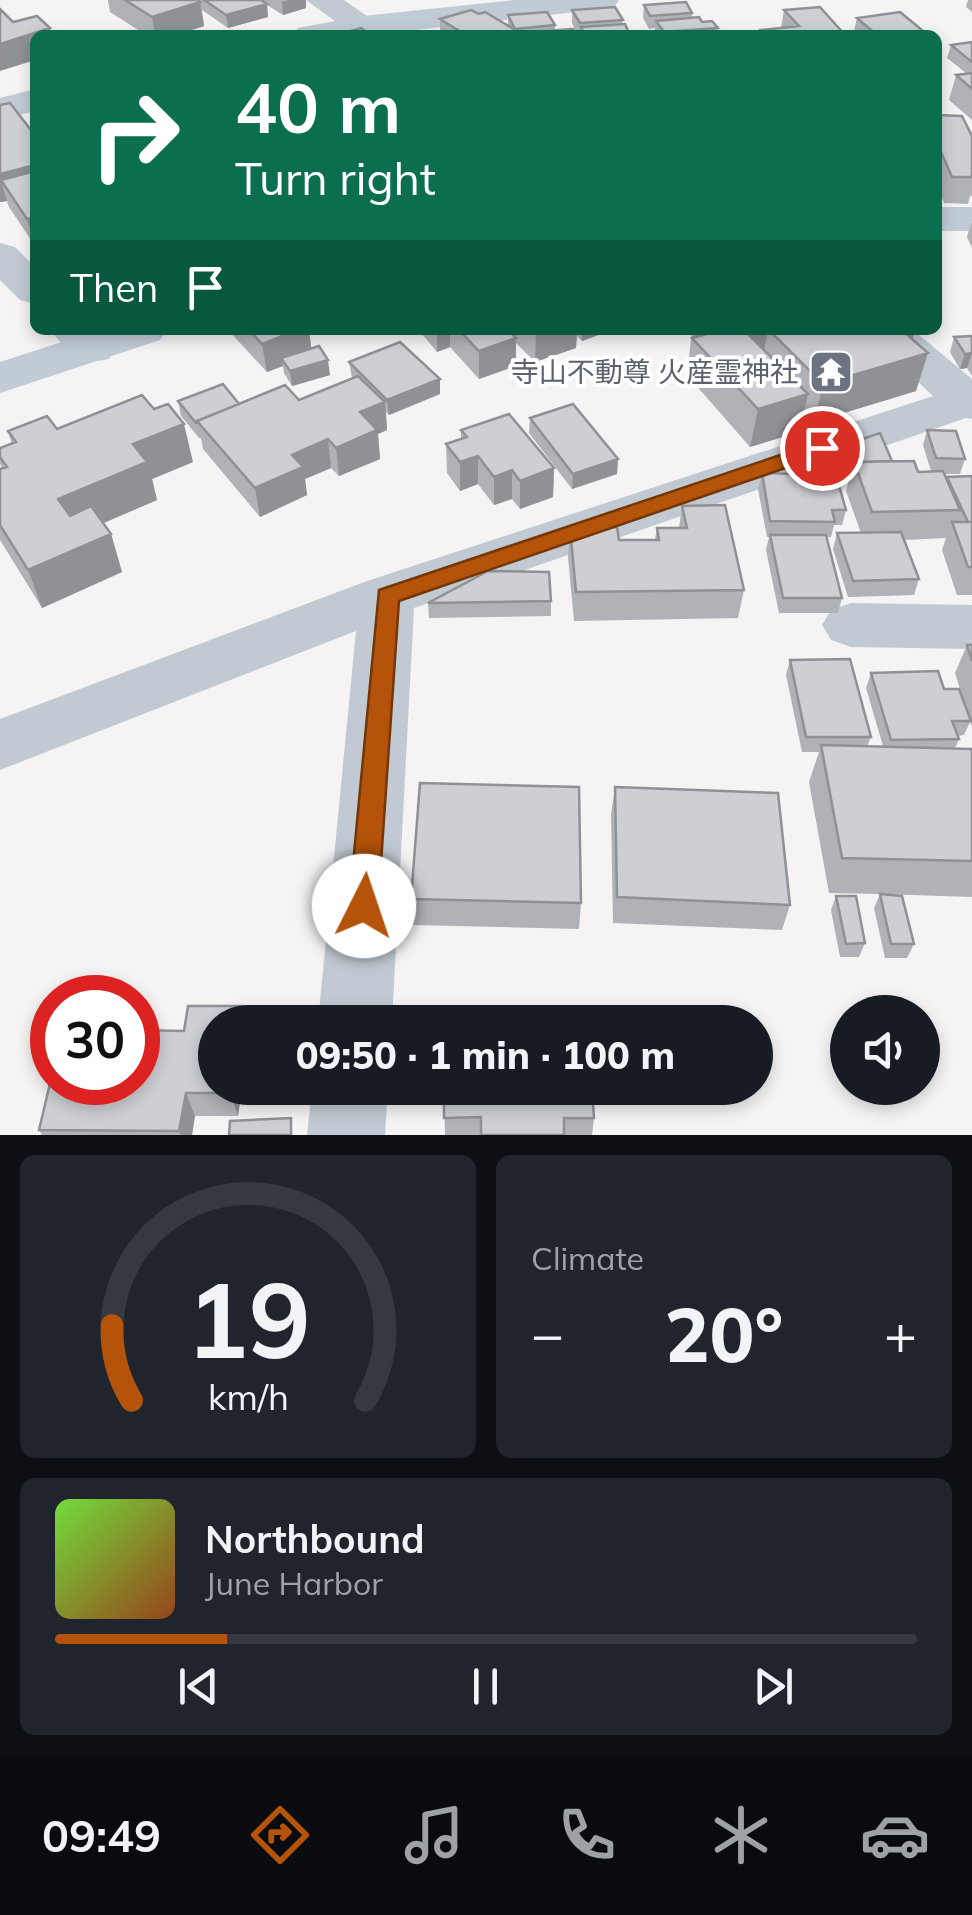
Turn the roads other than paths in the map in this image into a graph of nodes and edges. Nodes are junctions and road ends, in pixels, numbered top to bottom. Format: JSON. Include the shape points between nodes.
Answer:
{"nodes":[{"id":1,"x":322,"y":0,"type":"edge"},
{"id":2,"x":603,"y":0,"type":"edge"},
{"id":3,"x":370,"y":30,"type":"edge"},
{"id":4,"x":30,"y":101,"type":"edge"},
{"id":5,"x":0,"y":109,"type":"edge"},
{"id":6,"x":942,"y":219,"type":"edge"},
{"id":7,"x":972,"y":220,"type":"edge"},
{"id":8,"x":0,"y":256,"type":"edge"},
{"id":9,"x":30,"y":286,"type":"edge"},
{"id":10,"x":111,"y":335,"type":"edge"},
{"id":11,"x":891,"y":335,"type":"edge"},
{"id":12,"x":84,"y":339,"type":"edge"},
{"id":13,"x":0,"y":378,"type":"edge"},
{"id":14,"x":970,"y":401,"type":"edge"},
{"id":15,"x":387,"y":596,"type":"junction"},
{"id":16,"x":852,"y":625,"type":"dead end"},
{"id":17,"x":972,"y":626,"type":"edge"},
{"id":18,"x":0,"y":744,"type":"edge"},
{"id":19,"x":356,"y":1005,"type":"edge"},
{"id":20,"x":349,"y":1105,"type":"edge"},
{"id":21,"x":346,"y":1135,"type":"edge"}],
"edges":[{"from":1,"to":3,"type":"street"},
{"from":2,"to":3,"type":"street"},
{"from":4,"to":5,"type":"street"},
{"from":6,"to":7,"type":"street"},
{"from":8,"to":9,"type":"street"},
{"from":10,"to":12,"type":"street"},
{"from":11,"to":14,"type":"street"},
{"from":12,"to":13,"type":"street"},
{"from":14,"to":15,"type":"street"},
{"from":15,"to":18,"type":"street"},
{"from":15,"to":19,"type":"street"},
{"from":16,"to":17,"type":"street"},
{"from":20,"to":21,"type":"street"}]}
